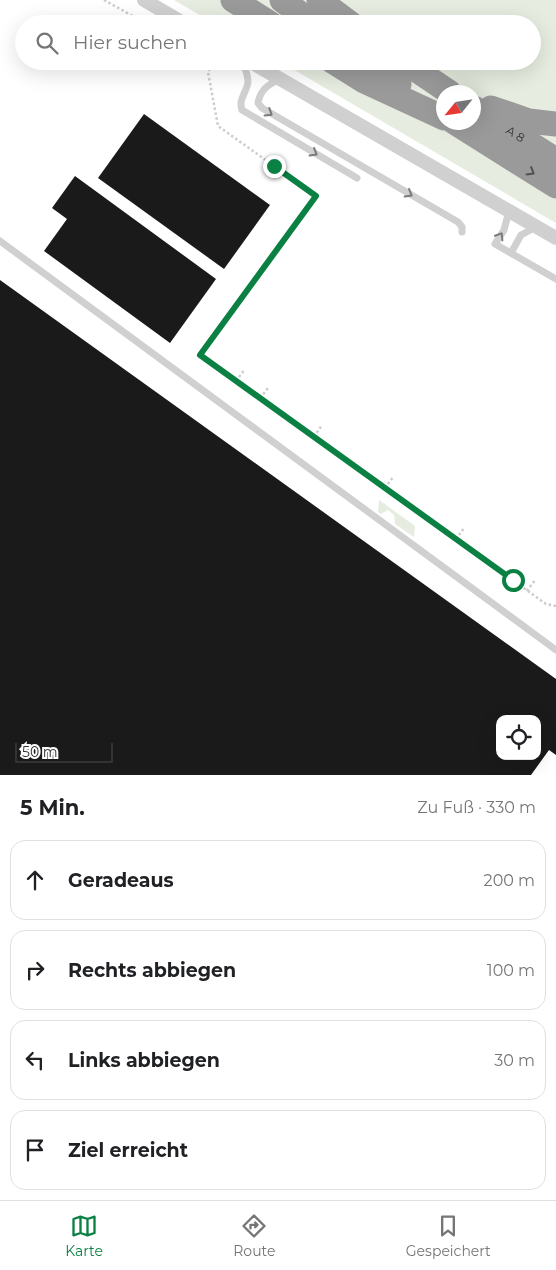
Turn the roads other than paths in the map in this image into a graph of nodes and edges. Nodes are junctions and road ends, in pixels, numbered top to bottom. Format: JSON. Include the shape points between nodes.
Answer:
{"nodes":[{"id":1,"x":144,"y":0,"type":"edge"},
{"id":2,"x":232,"y":0,"type":"edge"},
{"id":3,"x":282,"y":0,"type":"edge"},
{"id":4,"x":318,"y":0,"type":"edge"},
{"id":5,"x":170,"y":15,"type":"edge"},
{"id":6,"x":256,"y":15,"type":"edge"},
{"id":7,"x":302,"y":15,"type":"edge"},
{"id":8,"x":339,"y":15,"type":"edge"},
{"id":9,"x":246,"y":70,"type":"edge"},
{"id":10,"x":264,"y":70,"type":"edge"},
{"id":11,"x":346,"y":70,"type":"edge"},
{"id":12,"x":380,"y":70,"type":"edge"},
{"id":13,"x":416,"y":70,"type":"edge"},
{"id":14,"x":279,"y":79,"type":"junction"},
{"id":15,"x":439,"y":85,"type":"edge"},
{"id":16,"x":481,"y":104,"type":"edge"},
{"id":17,"x":436,"y":105,"type":"edge"},
{"id":18,"x":436,"y":110,"type":"edge"},
{"id":19,"x":556,"y":124,"type":"edge"},
{"id":20,"x":481,"y":128,"type":"edge"},
{"id":21,"x":472,"y":130,"type":"edge"},
{"id":22,"x":556,"y":160,"type":"edge"},
{"id":23,"x":357,"y":178,"type":"dead end"},
{"id":24,"x":556,"y":186,"type":"edge"},
{"id":25,"x":510,"y":211,"type":"junction"},
{"id":26,"x":537,"y":226,"type":"junction"},
{"id":27,"x":462,"y":232,"type":"dead end"},
{"id":28,"x":556,"y":238,"type":"edge"},
{"id":29,"x":0,"y":242,"type":"edge"},
{"id":30,"x":511,"y":253,"type":"junction"},
{"id":31,"x":556,"y":279,"type":"edge"},
{"id":32,"x":556,"y":650,"type":"edge"}],
"edges":[{"from":1,"to":5,"type":"street"},
{"from":2,"to":6,"type":"highway"},
{"from":3,"to":7,"type":"highway"},
{"from":4,"to":8,"type":"highway"},
{"from":9,"to":23,"type":"lane","one_way":true,"via":[[248,84],[240,103],[242,110]]},
{"from":10,"to":14,"type":"street"},
{"from":11,"to":18,"type":"highway","via":[[364,81]]},
{"from":12,"to":17,"type":"highway","name":"A 8","number":"A 8"},
{"from":13,"to":15,"type":"highway"},
{"from":14,"to":25,"type":"street"},
{"from":14,"to":27,"type":"lane","one_way":true,"via":[[260,94],[258,103],[262,108],[458,222]]},
{"from":16,"to":19,"type":"highway","via":[[529,121]]},
{"from":20,"to":22,"type":"highway","name":"A 8","number":"A 8"},
{"from":21,"to":24,"type":"highway","name":"A 8","number":"A 8","one_way":true,"via":[[507,157]]},
{"from":25,"to":26,"type":"street"},
{"from":30,"to":25,"type":"lane","one_way":true,"via":[[495,244]]},
{"from":26,"to":28,"type":"street"},
{"from":26,"to":30,"type":"lane","via":[[522,235]]},
{"from":29,"to":32,"type":"lane"},
{"from":30,"to":31,"type":"lane"}]}
